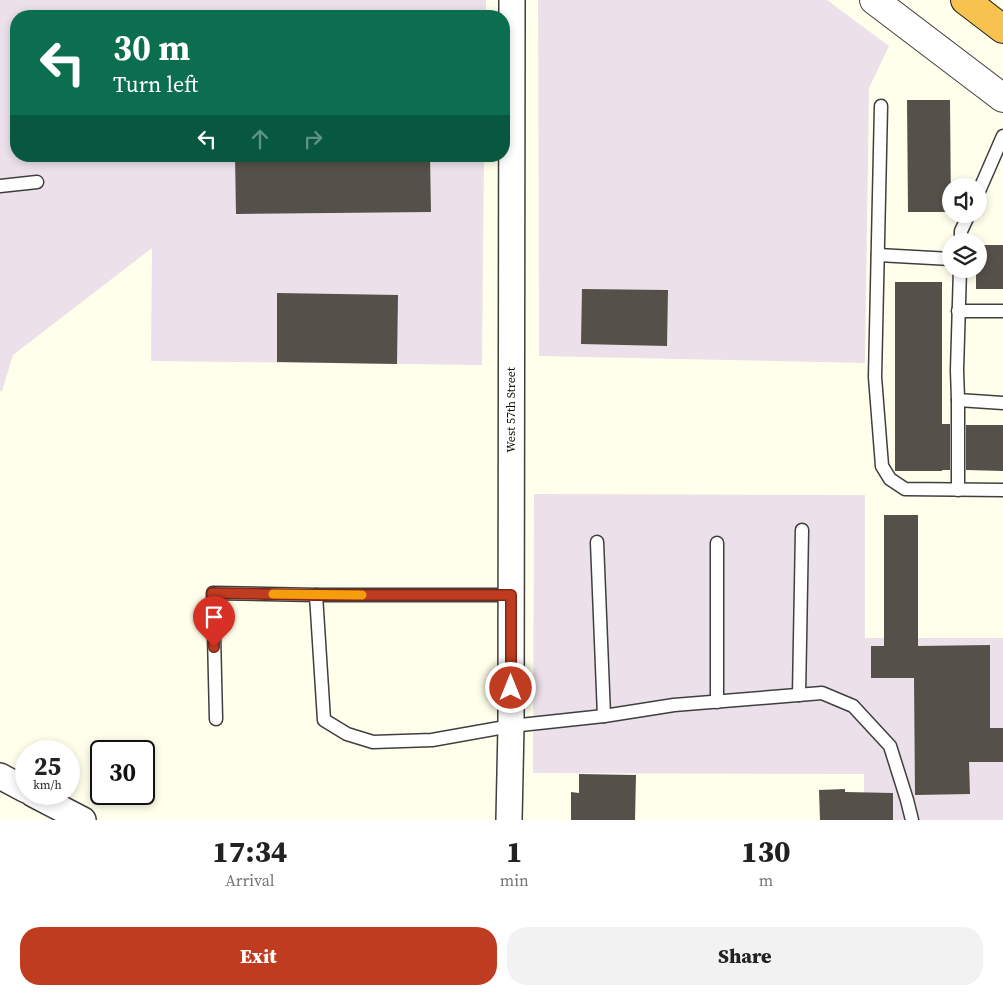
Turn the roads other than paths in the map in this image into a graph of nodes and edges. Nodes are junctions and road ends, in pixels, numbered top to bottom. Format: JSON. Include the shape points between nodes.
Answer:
{"nodes":[{"id":1,"x":512,"y":0,"type":"edge"},
{"id":2,"x":874,"y":0,"type":"edge"},
{"id":3,"x":965,"y":0,"type":"edge"},
{"id":4,"x":1003,"y":29,"type":"edge"},
{"id":5,"x":1003,"y":98,"type":"edge"},
{"id":6,"x":882,"y":106,"type":"dead end"},
{"id":7,"x":1003,"y":136,"type":"edge"},
{"id":8,"x":985,"y":178,"type":"edge"},
{"id":9,"x":37,"y":182,"type":"dead end"},
{"id":10,"x":0,"y":186,"type":"edge"},
{"id":11,"x":878,"y":255,"type":"junction"},
{"id":12,"x":942,"y":259,"type":"edge"},
{"id":13,"x":960,"y":278,"type":"edge"},
{"id":14,"x":958,"y":311,"type":"junction"},
{"id":15,"x":1003,"y":311,"type":"edge"},
{"id":16,"x":958,"y":400,"type":"junction"},
{"id":17,"x":1003,"y":403,"type":"edge"},
{"id":18,"x":958,"y":490,"type":"junction"},
{"id":19,"x":1003,"y":490,"type":"edge"},
{"id":20,"x":802,"y":530,"type":"dead end"},
{"id":21,"x":597,"y":542,"type":"dead end"},
{"id":22,"x":717,"y":543,"type":"dead end"},
{"id":23,"x":316,"y":595,"type":"junction"},
{"id":24,"x":511,"y":595,"type":"junction"},
{"id":25,"x":800,"y":695,"type":"junction"},
{"id":26,"x":717,"y":702,"type":"junction"},
{"id":27,"x":604,"y":716,"type":"junction"},
{"id":28,"x":216,"y":719,"type":"dead end"},
{"id":29,"x":511,"y":726,"type":"junction"},
{"id":30,"x":0,"y":776,"type":"edge"},
{"id":31,"x":15,"y":784,"type":"edge"},
{"id":32,"x":54,"y":805,"type":"edge"},
{"id":33,"x":83,"y":820,"type":"edge"},
{"id":34,"x":509,"y":820,"type":"edge"},
{"id":35,"x":912,"y":820,"type":"edge"}],
"edges":[{"from":1,"to":24,"type":"street","name":"West 57th Street"},
{"from":2,"to":5,"type":"street"},
{"from":3,"to":4,"type":"highway"},
{"from":6,"to":11,"type":"lane"},
{"from":7,"to":8,"type":"lane"},
{"from":9,"to":10,"type":"lane"},
{"from":11,"to":12,"type":"lane"},
{"from":11,"to":18,"type":"lane","via":[[875,377],[882,466],[890,479],[905,489]]},
{"from":13,"to":14,"type":"lane"},
{"from":14,"to":15,"type":"lane"},
{"from":14,"to":16,"type":"lane"},
{"from":16,"to":17,"type":"lane"},
{"from":16,"to":18,"type":"lane"},
{"from":18,"to":19,"type":"lane"},
{"from":20,"to":25,"type":"lane"},
{"from":21,"to":27,"type":"lane"},
{"from":22,"to":26,"type":"lane"},
{"from":23,"to":24,"type":"lane"},
{"from":23,"to":28,"type":"lane","via":[[212,593]]},
{"from":23,"to":29,"type":"lane","via":[[324,720],[347,734],[373,742],[432,740]]},
{"from":24,"to":29,"type":"street","name":"West 57th Street"},
{"from":25,"to":26,"type":"lane"},
{"from":25,"to":35,"type":"lane","via":[[822,693],[853,706],[890,746]]},
{"from":26,"to":27,"type":"lane"},
{"from":27,"to":29,"type":"lane"},
{"from":29,"to":34,"type":"street","name":"West 57th Street"},
{"from":30,"to":31,"type":"street"},
{"from":32,"to":33,"type":"street"}]}
